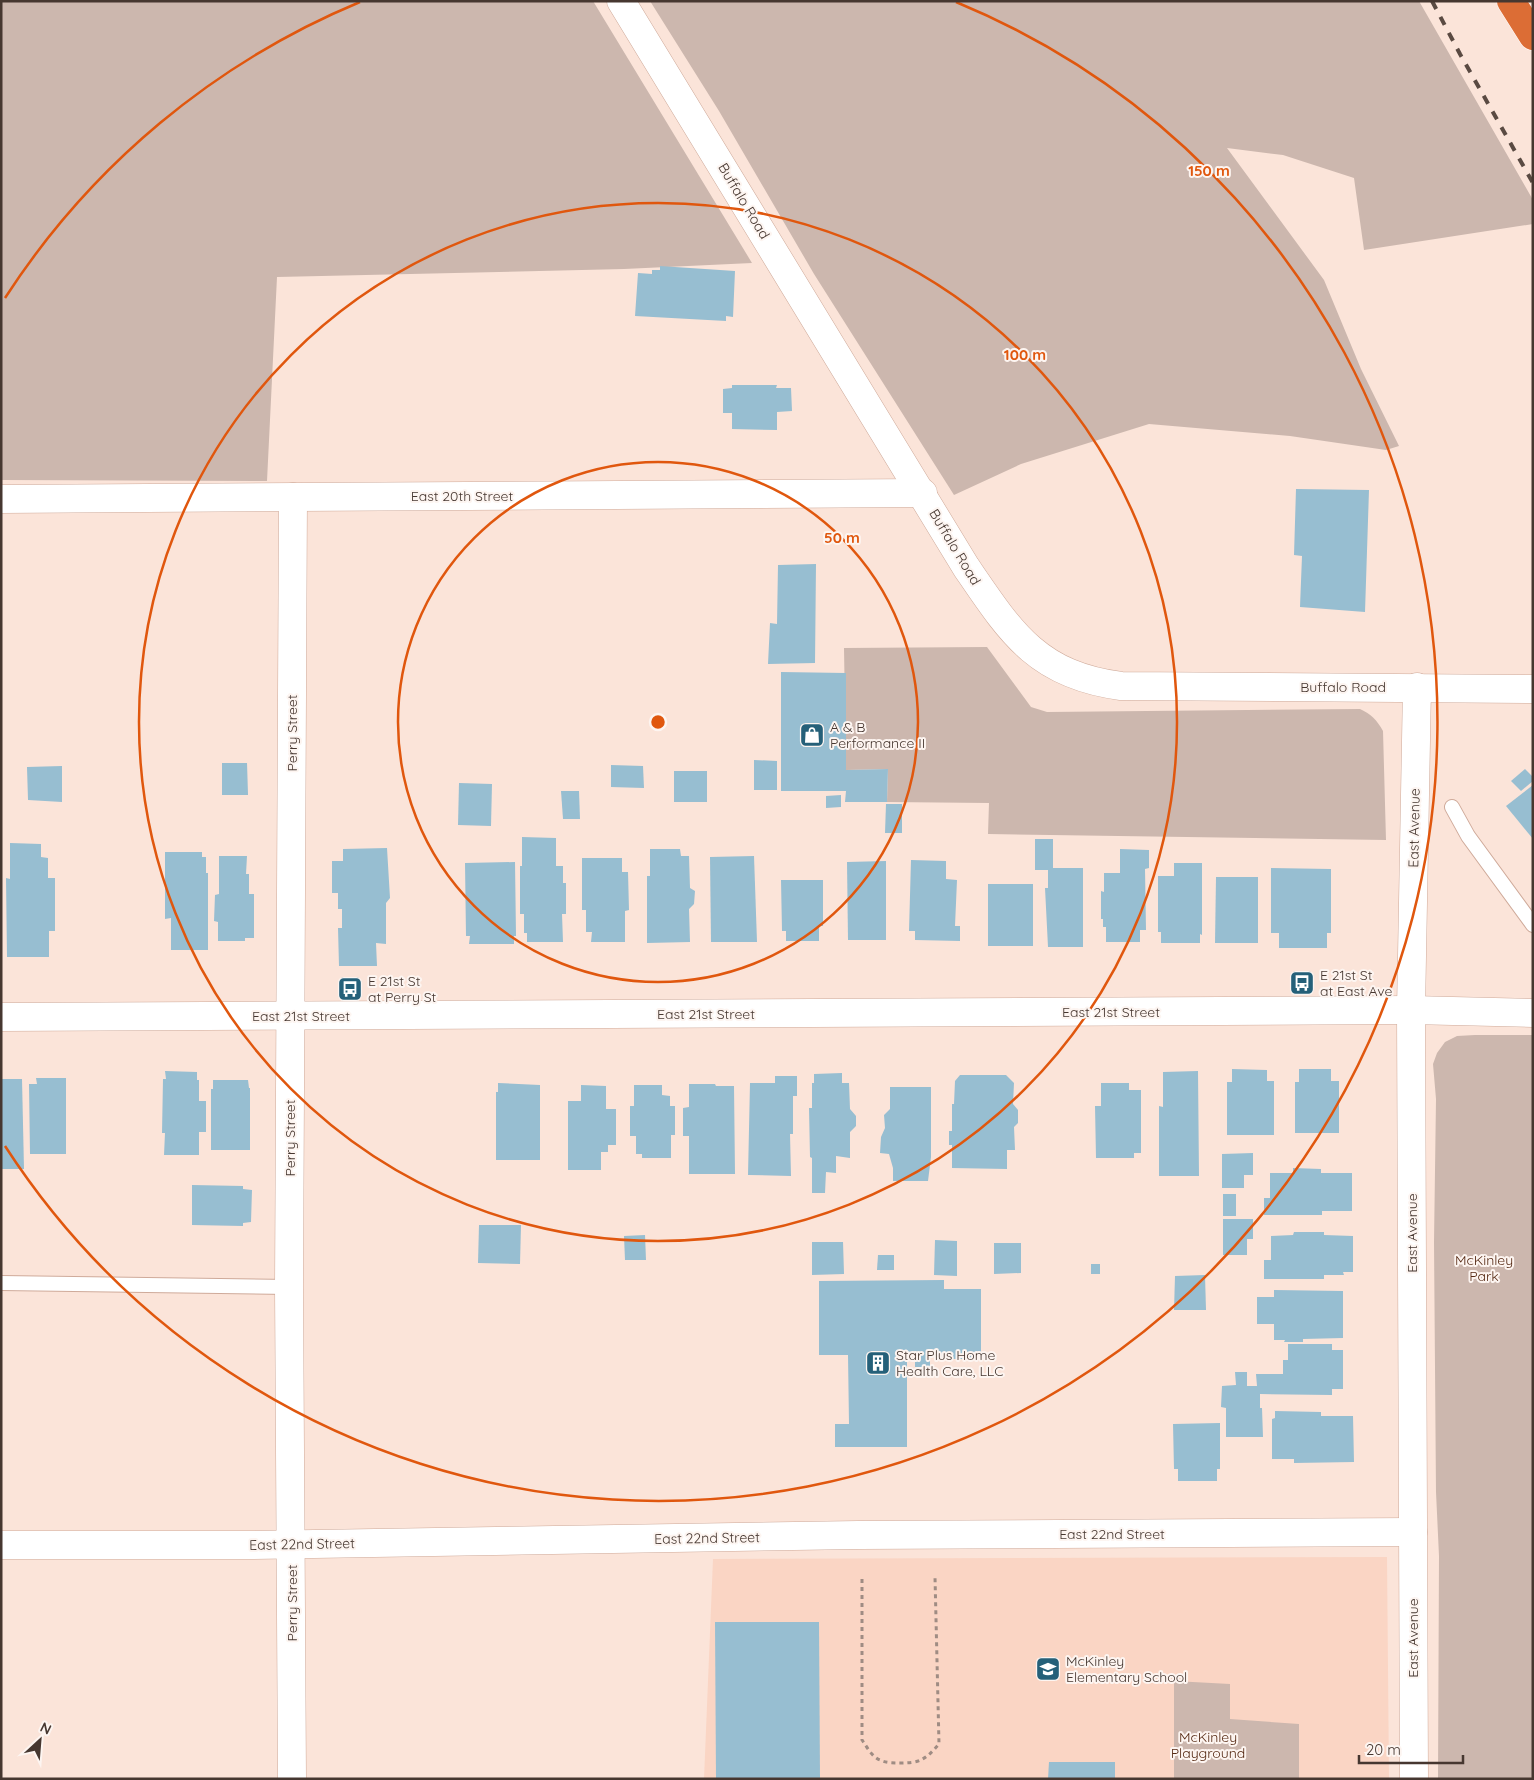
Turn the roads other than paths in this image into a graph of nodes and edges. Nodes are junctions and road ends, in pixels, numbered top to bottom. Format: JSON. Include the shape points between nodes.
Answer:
{"nodes":[{"id":1,"x":622,"y":1,"type":"edge"},
{"id":2,"x":1511,"y":1,"type":"edge"},
{"id":3,"x":1533,"y":36,"type":"edge"},
{"id":4,"x":923,"y":493,"type":"junction"},
{"id":5,"x":293,"y":497,"type":"junction"},
{"id":6,"x":1,"y":499,"type":"edge"},
{"id":7,"x":1417,"y":687,"type":"junction"},
{"id":8,"x":1533,"y":688,"type":"edge"},
{"id":9,"x":1452,"y":807,"type":"dead end"},
{"id":10,"x":1533,"y":925,"type":"edge"},
{"id":11,"x":1412,"y":1010,"type":"junction"},
{"id":12,"x":1533,"y":1013,"type":"edge"},
{"id":13,"x":290,"y":1016,"type":"junction"},
{"id":14,"x":1,"y":1017,"type":"edge"},
{"id":15,"x":1,"y":1283,"type":"edge"},
{"id":16,"x":289,"y":1287,"type":"junction"},
{"id":17,"x":1413,"y":1532,"type":"junction"},
{"id":18,"x":291,"y":1543,"type":"junction"},
{"id":19,"x":1,"y":1544,"type":"edge"},
{"id":20,"x":292,"y":1779,"type":"edge"},
{"id":21,"x":1414,"y":1779,"type":"edge"}],
"edges":[{"from":1,"to":4,"type":"street","name":"Buffalo Road"},
{"from":2,"to":3,"type":"highway"},
{"from":4,"to":5,"type":"street","name":"East 20th Street"},
{"from":4,"to":7,"type":"street","name":"Buffalo Road","via":[[995,610],[1022,643],[1069,674],[1121,686]]},
{"from":5,"to":6,"type":"street","name":"East 20th Street"},
{"from":5,"to":13,"type":"street","name":"Perry Street"},
{"from":7,"to":8,"type":"street","name":"Buffalo Road"},
{"from":7,"to":11,"type":"street","name":"East Avenue"},
{"from":9,"to":10,"type":"lane","via":[[1468,836]]},
{"from":11,"to":12,"type":"street","name":"East 21st Street"},
{"from":11,"to":13,"type":"street","name":"East 21st Street"},
{"from":11,"to":17,"type":"street","name":"East Avenue"},
{"from":13,"to":14,"type":"street","name":"East 21st Street"},
{"from":13,"to":16,"type":"street","name":"Perry Street"},
{"from":15,"to":16,"type":"lane"},
{"from":16,"to":18,"type":"street","name":"Perry Street"},
{"from":17,"to":18,"type":"street","name":"East 22nd Street"},
{"from":17,"to":21,"type":"street","name":"East Avenue"},
{"from":18,"to":19,"type":"street","name":"East 22nd Street"},
{"from":18,"to":20,"type":"street","name":"Perry Street"}]}
